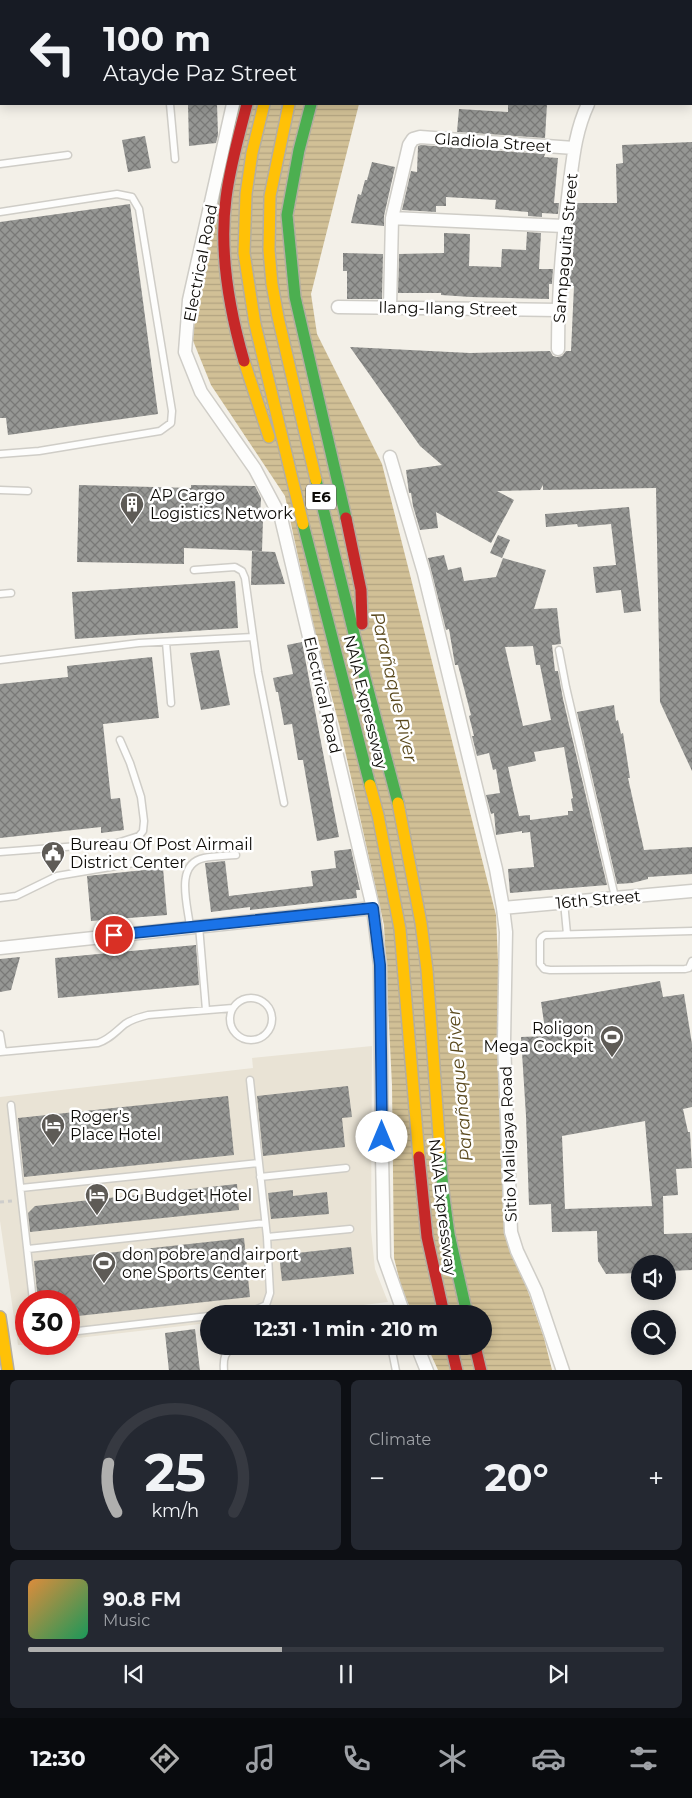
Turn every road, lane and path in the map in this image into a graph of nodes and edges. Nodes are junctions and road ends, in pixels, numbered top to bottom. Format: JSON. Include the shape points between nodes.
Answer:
{"nodes":[{"id":1,"x":170,"y":105,"type":"edge"},
{"id":2,"x":233,"y":105,"type":"edge"},
{"id":3,"x":247,"y":105,"type":"edge"},
{"id":4,"x":264,"y":105,"type":"edge"},
{"id":5,"x":289,"y":105,"type":"edge"},
{"id":6,"x":311,"y":105,"type":"edge"},
{"id":7,"x":588,"y":105,"type":"edge"},
{"id":8,"x":574,"y":148,"type":"junction"},
{"id":9,"x":68,"y":155,"type":"dead end"},
{"id":10,"x":175,"y":160,"type":"dead end"},
{"id":11,"x":0,"y":164,"type":"edge"},
{"id":12,"x":0,"y":212,"type":"edge"},
{"id":13,"x":392,"y":218,"type":"junction"},
{"id":14,"x":564,"y":226,"type":"junction"},
{"id":15,"x":338,"y":307,"type":"dead end"},
{"id":16,"x":390,"y":307,"type":"junction"},
{"id":17,"x":558,"y":310,"type":"junction"},
{"id":18,"x":558,"y":349,"type":"dead end"},
{"id":19,"x":0,"y":454,"type":"edge"},
{"id":20,"x":390,"y":457,"type":"dead end"},
{"id":21,"x":0,"y":490,"type":"edge"},
{"id":22,"x":28,"y":491,"type":"dead end"},
{"id":23,"x":298,"y":503,"type":"junction"},
{"id":24,"x":194,"y":570,"type":"dead end"},
{"id":25,"x":12,"y":593,"type":"dead end"},
{"id":26,"x":0,"y":594,"type":"edge"},
{"id":27,"x":253,"y":637,"type":"junction"},
{"id":28,"x":166,"y":642,"type":"junction"},
{"id":29,"x":559,"y":650,"type":"dead end"},
{"id":30,"x":0,"y":660,"type":"edge"},
{"id":31,"x":365,"y":678,"type":"junction"},
{"id":32,"x":171,"y":703,"type":"dead end"},
{"id":33,"x":120,"y":740,"type":"dead end"},
{"id":34,"x":284,"y":803,"type":"dead end"},
{"id":35,"x":0,"y":852,"type":"edge"},
{"id":36,"x":236,"y":855,"type":"dead end"},
{"id":37,"x":146,"y":861,"type":"dead end"},
{"id":38,"x":692,"y":891,"type":"edge"},
{"id":39,"x":0,"y":898,"type":"edge"},
{"id":40,"x":615,"y":898,"type":"junction"},
{"id":41,"x":564,"y":902,"type":"junction"},
{"id":42,"x":373,"y":908,"type":"junction"},
{"id":43,"x":503,"y":908,"type":"junction"},
{"id":44,"x":194,"y":927,"type":"junction"},
{"id":45,"x":692,"y":931,"type":"edge"},
{"id":46,"x":567,"y":934,"type":"junction"},
{"id":47,"x":0,"y":948,"type":"edge"},
{"id":48,"x":692,"y":961,"type":"edge"},
{"id":49,"x":233,"y":1008,"type":"junction"},
{"id":50,"x":206,"y":1010,"type":"junction"},
{"id":51,"x":0,"y":1034,"type":"edge"},
{"id":52,"x":1,"y":1052,"type":"edge"},
{"id":53,"x":250,"y":1080,"type":"dead end"},
{"id":54,"x":11,"y":1105,"type":"dead end"},
{"id":55,"x":259,"y":1164,"type":"junction"},
{"id":56,"x":346,"y":1168,"type":"dead end"},
{"id":57,"x":260,"y":1177,"type":"junction"},
{"id":58,"x":21,"y":1188,"type":"junction"},
{"id":59,"x":266,"y":1223,"type":"junction"},
{"id":60,"x":350,"y":1229,"type":"dead end"},
{"id":61,"x":267,"y":1237,"type":"junction"},
{"id":62,"x":28,"y":1248,"type":"junction"},
{"id":63,"x":32,"y":1290,"type":"edge"},
{"id":64,"x":266,"y":1305,"type":"edge"},
{"id":65,"x":401,"y":1305,"type":"edge"},
{"id":66,"x":442,"y":1305,"type":"edge"},
{"id":67,"x":465,"y":1305,"type":"edge"},
{"id":68,"x":0,"y":1316,"type":"edge"},
{"id":69,"x":200,"y":1317,"type":"edge"},
{"id":70,"x":80,"y":1331,"type":"edge"},
{"id":71,"x":225,"y":1355,"type":"edge"},
{"id":72,"x":393,"y":1355,"type":"edge"},
{"id":73,"x":421,"y":1355,"type":"edge"},
{"id":74,"x":453,"y":1355,"type":"edge"},
{"id":75,"x":477,"y":1355,"type":"edge"},
{"id":76,"x":8,"y":1370,"type":"edge"},
{"id":77,"x":224,"y":1370,"type":"edge"},
{"id":78,"x":396,"y":1370,"type":"edge"},
{"id":79,"x":427,"y":1370,"type":"edge"},
{"id":80,"x":457,"y":1370,"type":"edge"},
{"id":81,"x":481,"y":1370,"type":"edge"},
{"id":82,"x":563,"y":1370,"type":"edge"}],
"edges":[{"from":1,"to":10,"type":"lane"},
{"from":2,"to":42,"type":"street","name":"Electrical Road","via":[[189,300],[185,352],[201,392],[255,470],[281,518]]},
{"from":3,"to":23,"type":"main road","via":[[226,201],[225,240],[231,298],[236,327],[268,436]]},
{"from":4,"to":23,"type":"main road","name":"NAIA Expressway","number":"E6","via":[[246,194],[244,252],[255,324]]},
{"from":5,"to":31,"type":"main road","name":"NAIA Expressway","number":"E6","via":[[270,196],[272,284]]},
{"from":6,"to":31,"type":"main road","via":[[298,150],[287,215],[295,297],[360,590]]},
{"from":7,"to":8,"type":"street","name":"Sampaguita Street"},
{"from":8,"to":13,"type":"street","name":"Gladiola Street","via":[[413,139],[409,144]]},
{"from":8,"to":14,"type":"street","name":"Sampaguita Street"},
{"from":9,"to":11,"type":"lane"},
{"from":12,"to":19,"type":"lane","via":[[117,194],[132,197],[139,210],[172,410],[171,424],[160,431],[39,451]]},
{"from":13,"to":14,"type":"street"},
{"from":13,"to":16,"type":"street"},
{"from":14,"to":17,"type":"street","name":"Sampaguita Street"},
{"from":15,"to":16,"type":"street","name":"Ilang-Ilang Street"},
{"from":16,"to":17,"type":"street","name":"Ilang-Ilang Street"},
{"from":17,"to":18,"type":"street","name":"Sampaguita Street"},
{"from":20,"to":43,"type":"street","name":"Sitio Maligaya Road","via":[[424,574]]},
{"from":21,"to":22,"type":"lane"},
{"from":23,"to":66,"type":"main road","name":"NAIA Expressway","number":"E6","via":[[378,815],[400,929],[422,1194],[427,1238]]},
{"from":24,"to":27,"type":"lane","via":[[235,568],[242,571]]},
{"from":25,"to":26,"type":"lane"},
{"from":27,"to":28,"type":"lane"},
{"from":27,"to":34,"type":"lane"},
{"from":28,"to":30,"type":"lane"},
{"from":28,"to":32,"type":"lane"},
{"from":29,"to":40,"type":"lane"},
{"from":31,"to":67,"type":"main road","name":"NAIA Expressway","number":"E6","via":[[400,810],[421,923],[443,1190]]},
{"from":33,"to":35,"type":"lane","via":[[141,797],[144,821],[139,836],[117,843]]},
{"from":36,"to":44,"type":"lane","via":[[202,858],[189,866],[185,885]]},
{"from":37,"to":39,"type":"lane","via":[[57,876],[16,896]]},
{"from":38,"to":40,"type":"street","name":"16th Street"},
{"from":40,"to":41,"type":"street","name":"16th Street"},
{"from":41,"to":43,"type":"street","name":"16th Street"},
{"from":41,"to":46,"type":"lane"},
{"from":42,"to":44,"type":"street"},
{"from":42,"to":65,"type":"street","name":"Electrical Road","via":[[380,965],[384,1258]]},
{"from":43,"to":82,"type":"street","name":"Sitio Maligaya Road","via":[[506,932],[504,1040],[512,1232]]},
{"from":44,"to":47,"type":"street"},
{"from":44,"to":50,"type":"lane"},
{"from":45,"to":46,"type":"lane"},
{"from":46,"to":48,"type":"lane","via":[[542,936],[540,964],[544,969],[685,969]]},
{"from":49,"to":49,"type":"lane","via":[[231,1027],[240,1037],[259,1039],[269,1030],[272,1016],[265,1004],[244,999]]},
{"from":49,"to":50,"type":"lane"},
{"from":50,"to":52,"type":"lane","via":[[136,1018],[98,1043]]},
{"from":51,"to":52,"type":"lane"},
{"from":53,"to":55,"type":"lane"},
{"from":54,"to":58,"type":"lane"},
{"from":55,"to":57,"type":"lane"},
{"from":55,"to":58,"type":"lane"},
{"from":56,"to":57,"type":"lane"},
{"from":57,"to":59,"type":"lane"},
{"from":58,"to":62,"type":"lane"},
{"from":59,"to":61,"type":"lane"},
{"from":59,"to":62,"type":"lane"},
{"from":60,"to":61,"type":"lane"},
{"from":61,"to":64,"type":"lane","via":[[270,1293]]},
{"from":62,"to":63,"type":"lane"},
{"from":68,"to":76,"type":"main road"},
{"from":69,"to":70,"type":"lane"},
{"from":71,"to":77,"type":"lane"},
{"from":72,"to":78,"type":"lane"},
{"from":73,"to":79,"type":"street"},
{"from":74,"to":80,"type":"main road"},
{"from":75,"to":81,"type":"main road"}]}
